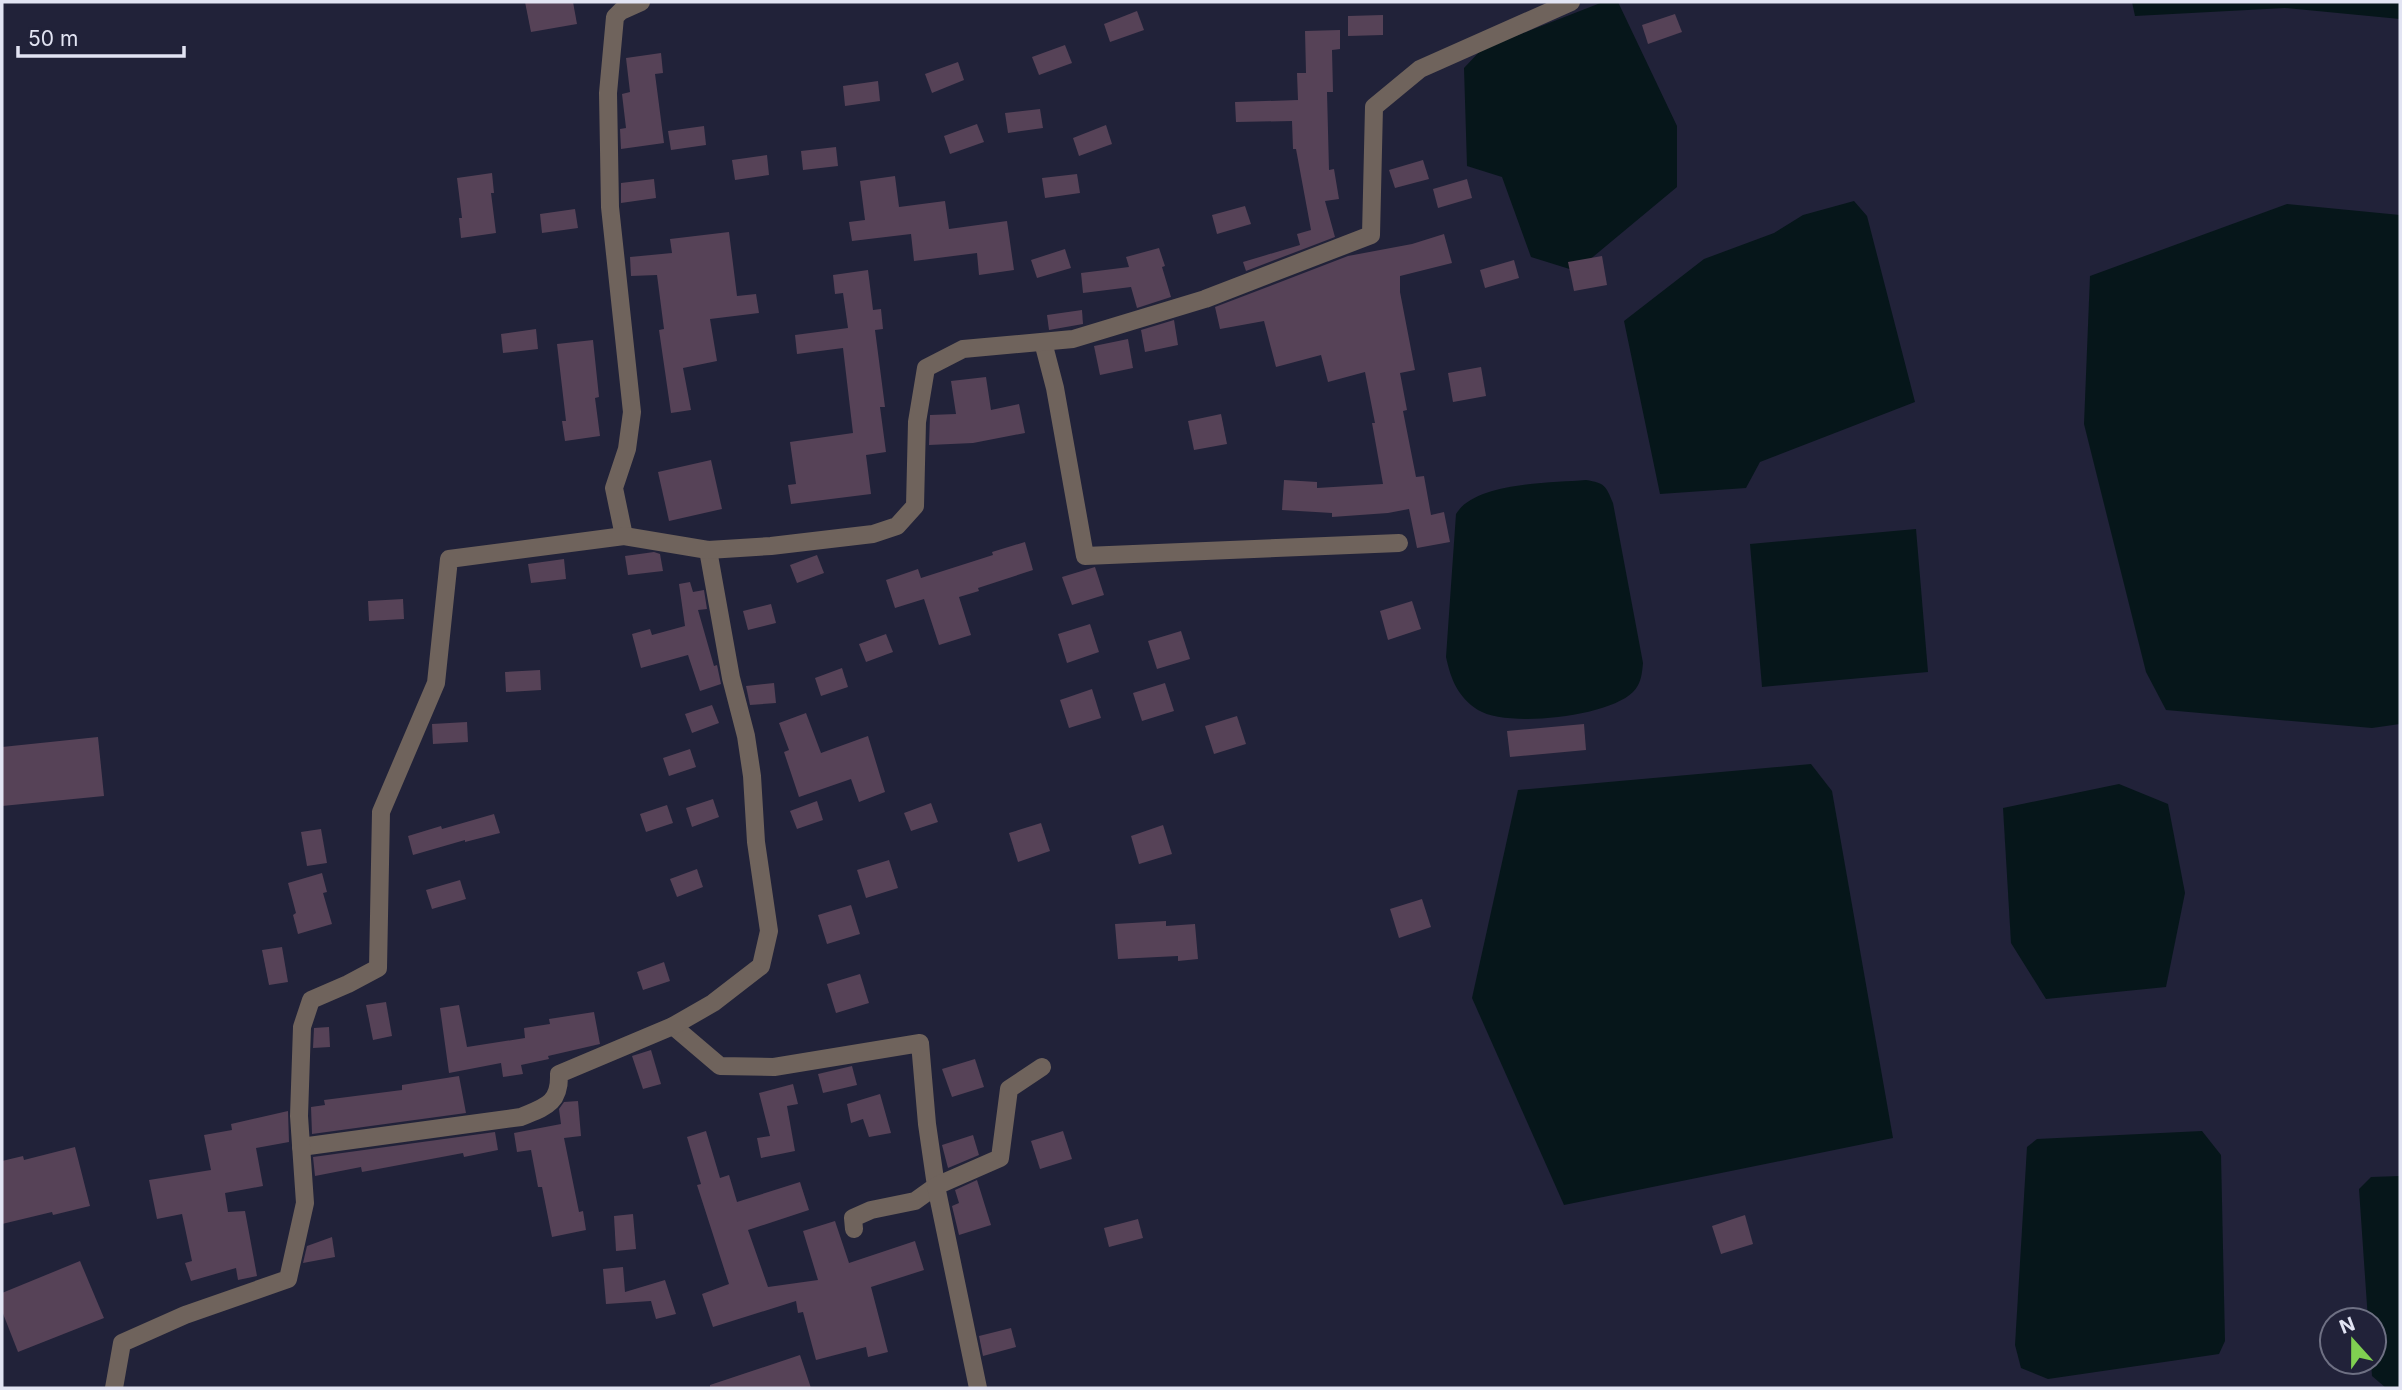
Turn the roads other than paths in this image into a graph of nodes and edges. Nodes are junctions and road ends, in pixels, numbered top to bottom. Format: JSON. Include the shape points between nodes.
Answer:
{"nodes":[{"id":1,"x":642,"y":2,"type":"edge"},
{"id":2,"x":1571,"y":2,"type":"edge"},
{"id":3,"x":1044,"y":342,"type":"junction"},
{"id":4,"x":624,"y":536,"type":"junction"},
{"id":5,"x":1399,"y":543,"type":"dead end"},
{"id":6,"x":708,"y":550,"type":"junction"},
{"id":7,"x":673,"y":1026,"type":"junction"},
{"id":8,"x":1042,"y":1067,"type":"dead end"},
{"id":9,"x":301,"y":1147,"type":"junction"},
{"id":10,"x":936,"y":1186,"type":"junction"},
{"id":11,"x":854,"y":1229,"type":"dead end"},
{"id":12,"x":114,"y":1388,"type":"edge"},
{"id":13,"x":978,"y":1388,"type":"edge"}],
"edges":[{"from":1,"to":4,"type":"street","via":[[615,17],[608,93],[610,207],[632,412],[627,449],[614,488]]},
{"from":2,"to":3,"type":"street","via":[[1420,69],[1374,107],[1371,235],[1205,299],[1073,339]]},
{"from":3,"to":5,"type":"street","via":[[1085,556]]},
{"from":3,"to":6,"type":"street","via":[[963,349],[926,368],[918,422],[915,506],[897,526],[873,534]]},
{"from":4,"to":6,"type":"street"},
{"from":4,"to":9,"type":"street","via":[[450,559],[436,683],[381,811],[378,968],[312,1000],[302,1027]]},
{"from":6,"to":7,"type":"street","via":[[746,736],[769,931],[761,966],[713,1003]]},
{"from":7,"to":9,"type":"street","via":[[559,1074],[560,1088],[550,1106],[521,1116]]},
{"from":7,"to":10,"type":"street","via":[[720,1066],[774,1067],[920,1043]]},
{"from":8,"to":10,"type":"street","via":[[1009,1089],[1000,1158]]},
{"from":9,"to":12,"type":"street","via":[[305,1203],[288,1279],[122,1343]]},
{"from":10,"to":11,"type":"street","via":[[915,1201],[853,1218]]},
{"from":10,"to":13,"type":"street"}]}
